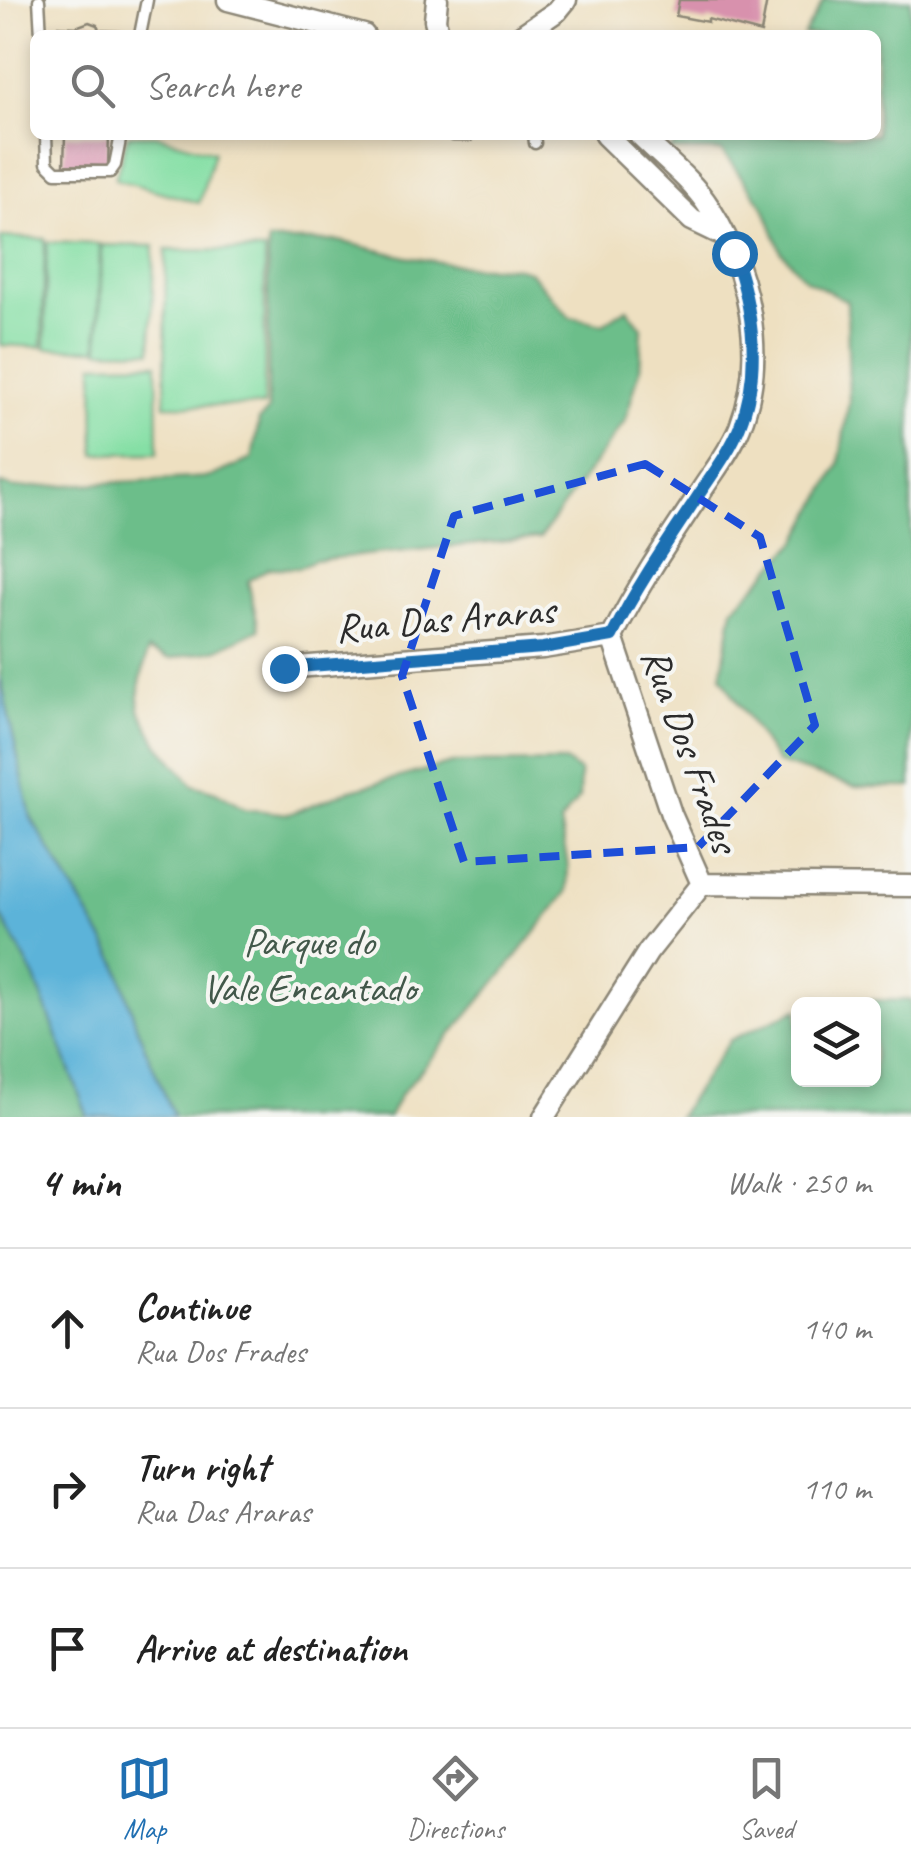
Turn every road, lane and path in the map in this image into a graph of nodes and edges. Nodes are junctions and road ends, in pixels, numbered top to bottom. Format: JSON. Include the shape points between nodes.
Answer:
{"nodes":[{"id":1,"x":39,"y":0,"type":"edge"},
{"id":2,"x":147,"y":0,"type":"edge"},
{"id":3,"x":228,"y":0,"type":"edge"},
{"id":4,"x":437,"y":0,"type":"edge"},
{"id":5,"x":566,"y":0,"type":"edge"},
{"id":6,"x":40,"y":30,"type":"edge"},
{"id":7,"x":141,"y":30,"type":"edge"},
{"id":8,"x":345,"y":30,"type":"edge"},
{"id":9,"x":438,"y":30,"type":"edge"},
{"id":10,"x":536,"y":30,"type":"edge"},
{"id":11,"x":46,"y":140,"type":"edge"},
{"id":12,"x":120,"y":140,"type":"edge"},
{"id":13,"x":610,"y":140,"type":"edge"},
{"id":14,"x":645,"y":140,"type":"edge"},
{"id":15,"x":664,"y":160,"type":"junction"},
{"id":16,"x":647,"y":176,"type":"junction"},
{"id":17,"x":723,"y":235,"type":"junction"},
{"id":18,"x":612,"y":636,"type":"junction"},
{"id":19,"x":284,"y":668,"type":"dead end"},
{"id":20,"x":702,"y":884,"type":"junction"},
{"id":21,"x":911,"y":886,"type":"edge"},
{"id":22,"x":544,"y":1117,"type":"edge"}],
"edges":[{"from":1,"to":6,"type":"lane"},
{"from":2,"to":7,"type":"lane"},
{"from":3,"to":8,"type":"street"},
{"from":4,"to":9,"type":"street"},
{"from":5,"to":10,"type":"street"},
{"from":11,"to":12,"type":"lane","via":[[48,163],[56,172],[110,172]]},
{"from":13,"to":16,"type":"street"},
{"from":14,"to":15,"type":"street"},
{"from":15,"to":16,"type":"street"},
{"from":15,"to":17,"type":"street","name":"Rua Dos Frades","via":[[708,204]]},
{"from":16,"to":17,"type":"street","via":[[692,220]]},
{"from":17,"to":18,"type":"street","name":"Rua Dos Frades","via":[[749,306],[748,400],[739,429]]},
{"from":18,"to":19,"type":"street","name":"Rua Das Araras","via":[[543,648]]},
{"from":18,"to":20,"type":"street","name":"Rua Dos Frades"},
{"from":20,"to":21,"type":"street","name":"Rua Dos Frades"},
{"from":20,"to":22,"type":"street","via":[[648,952]]}]}
